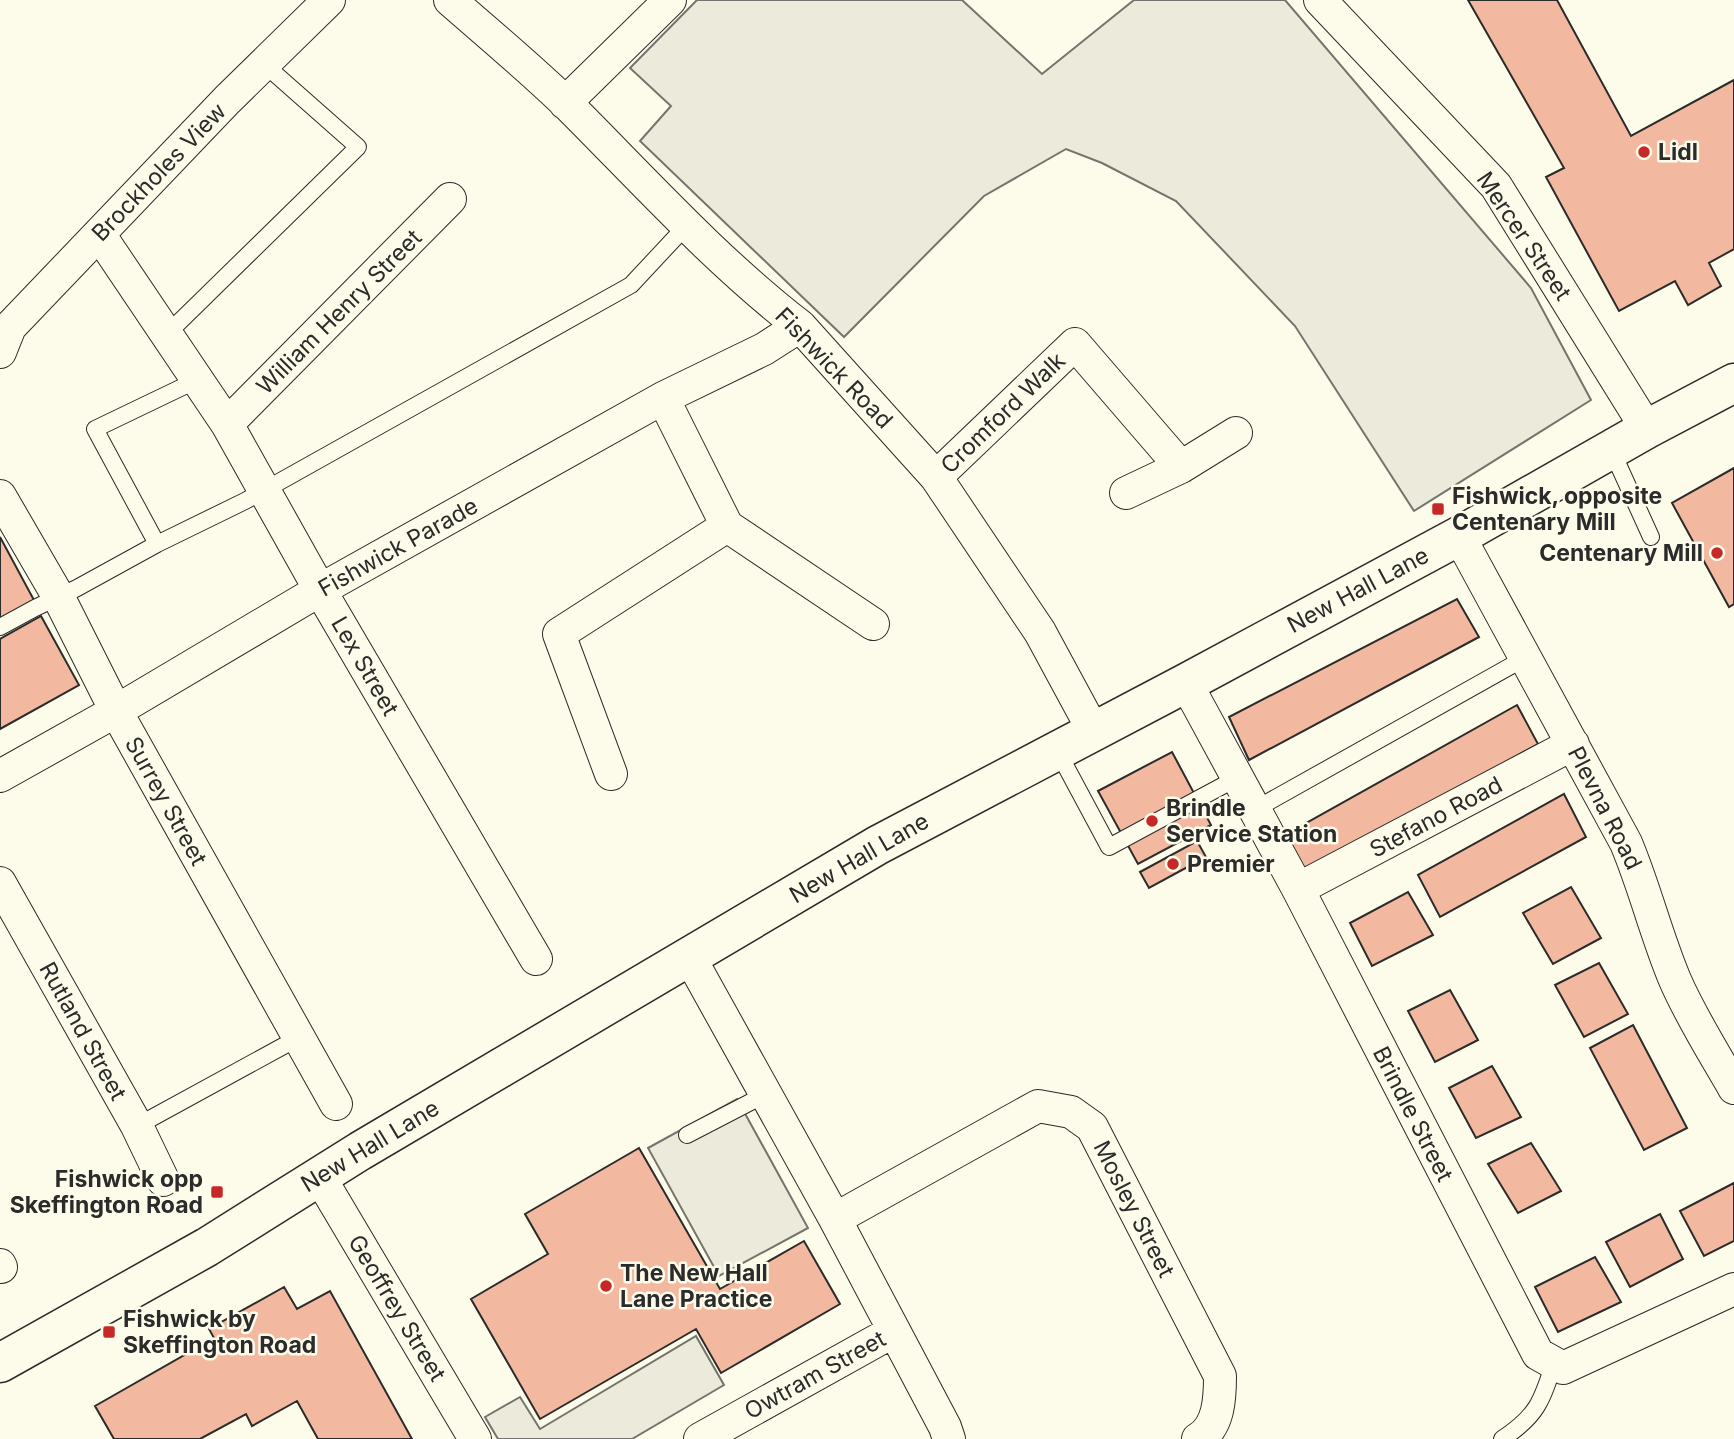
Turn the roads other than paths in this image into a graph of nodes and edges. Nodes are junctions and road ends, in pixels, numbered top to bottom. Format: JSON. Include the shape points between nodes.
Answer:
{"nodes":[{"id":1,"x":329,"y":0,"type":"edge"},
{"id":2,"x":450,"y":0,"type":"edge"},
{"id":3,"x":670,"y":0,"type":"edge"},
{"id":4,"x":1321,"y":0,"type":"edge"},
{"id":5,"x":264,"y":64,"type":"junction"},
{"id":6,"x":565,"y":103,"type":"junction"},
{"id":7,"x":450,"y":200,"type":"dead end"},
{"id":8,"x":687,"y":225,"type":"junction"},
{"id":9,"x":99,"y":234,"type":"junction"},
{"id":10,"x":800,"y":326,"type":"junction"},
{"id":11,"x":167,"y":334,"type":"junction"},
{"id":12,"x":0,"y":352,"type":"edge"},
{"id":13,"x":197,"y":380,"type":"junction"},
{"id":14,"x":1734,"y":383,"type":"edge"},
{"id":15,"x":663,"y":398,"type":"junction"},
{"id":16,"x":227,"y":424,"type":"junction"},
{"id":17,"x":1647,"y":429,"type":"junction"},
{"id":18,"x":1236,"y":433,"type":"dead end"},
{"id":19,"x":1612,"y":450,"type":"junction"},
{"id":20,"x":1181,"y":467,"type":"junction"},
{"id":21,"x":936,"y":477,"type":"junction"},
{"id":22,"x":264,"y":491,"type":"junction"},
{"id":23,"x":1126,"y":493,"type":"dead end"},
{"id":24,"x":0,"y":496,"type":"edge"},
{"id":25,"x":727,"y":526,"type":"junction"},
{"id":26,"x":1459,"y":536,"type":"junction"},
{"id":27,"x":1651,"y":537,"type":"dead end"},
{"id":28,"x":157,"y":544,"type":"junction"},
{"id":29,"x":320,"y":590,"type":"junction"},
{"id":30,"x":58,"y":596,"type":"junction"},
{"id":31,"x":873,"y":624,"type":"dead end"},
{"id":32,"x":0,"y":627,"type":"edge"},
{"id":33,"x":1525,"y":658,"type":"junction"},
{"id":34,"x":1186,"y":683,"type":"junction"},
{"id":35,"x":116,"y":711,"type":"junction"},
{"id":36,"x":1093,"y":730,"type":"junction"},
{"id":37,"x":1573,"y":744,"type":"junction"},
{"id":38,"x":1057,"y":750,"type":"junction"},
{"id":39,"x":611,"y":774,"type":"dead end"},
{"id":40,"x":0,"y":776,"type":"edge"},
{"id":41,"x":1237,"y":778,"type":"junction"},
{"id":42,"x":1254,"y":810,"type":"junction"},
{"id":43,"x":0,"y":883,"type":"edge"},
{"id":44,"x":1298,"y":889,"type":"junction"},
{"id":45,"x":689,"y":956,"type":"junction"},
{"id":46,"x":536,"y":959,"type":"dead end"},
{"id":47,"x":298,"y":1038,"type":"junction"},
{"id":48,"x":1734,"y":1088,"type":"edge"},
{"id":49,"x":766,"y":1094,"type":"junction"},
{"id":50,"x":336,"y":1104,"type":"dead end"},
{"id":51,"x":137,"y":1126,"type":"junction"},
{"id":52,"x":687,"y":1135,"type":"dead end"},
{"id":53,"x":318,"y":1176,"type":"junction"},
{"id":54,"x":163,"y":1180,"type":"dead end"},
{"id":55,"x":835,"y":1219,"type":"junction"},
{"id":56,"x":1734,"y":1289,"type":"edge"},
{"id":57,"x":894,"y":1331,"type":"junction"},
{"id":58,"x":0,"y":1363,"type":"edge"},
{"id":59,"x":1554,"y":1363,"type":"junction"},
{"id":60,"x":475,"y":1439,"type":"edge"},
{"id":61,"x":699,"y":1439,"type":"edge"},
{"id":62,"x":949,"y":1439,"type":"edge"},
{"id":63,"x":1198,"y":1439,"type":"edge"},
{"id":64,"x":1502,"y":1439,"type":"edge"}],
"edges":[{"from":1,"to":5,"type":"street","name":"Brockholes View"},
{"from":2,"to":6,"type":"street","name":"Fishwick Road"},
{"from":3,"to":6,"type":"street"},
{"from":4,"to":17,"type":"street","name":"Mercer Street","via":[[1496,186]]},
{"from":5,"to":9,"type":"street","name":"Brockholes View"},
{"from":5,"to":11,"type":"lane","via":[[358,147]]},
{"from":6,"to":8,"type":"street","name":"Fishwick Road"},
{"from":7,"to":16,"type":"street","name":"William Henry Street"},
{"from":8,"to":10,"type":"street","name":"Fishwick Road"},
{"from":8,"to":22,"type":"lane","via":[[631,285]]},
{"from":9,"to":11,"type":"street","name":"Lex Street"},
{"from":9,"to":12,"type":"street","name":"Brockholes View","via":[[10,327]]},
{"from":10,"to":15,"type":"street","name":"Fishwick Parade","via":[[764,349]]},
{"from":10,"to":21,"type":"street","name":"Fishwick Road"},
{"from":11,"to":13,"type":"street","name":"Lex Street"},
{"from":13,"to":16,"type":"street","name":"Lex Street"},
{"from":13,"to":28,"type":"lane","via":[[95,429]]},
{"from":14,"to":17,"type":"highway","name":"New Hall Lane"},
{"from":15,"to":25,"type":"street"},
{"from":15,"to":29,"type":"street","name":"Fishwick Parade"},
{"from":16,"to":22,"type":"street","name":"Lex Street"},
{"from":17,"to":19,"type":"highway","name":"New Hall Lane"},
{"from":18,"to":20,"type":"street"},
{"from":19,"to":26,"type":"highway","name":"New Hall Lane"},
{"from":19,"to":27,"type":"lane"},
{"from":20,"to":21,"type":"street","name":"Cromford Walk","via":[[1075,344]]},
{"from":20,"to":23,"type":"street"},
{"from":21,"to":36,"type":"street","name":"Fishwick Road","via":[[1040,632]]},
{"from":22,"to":28,"type":"lane"},
{"from":22,"to":29,"type":"street","name":"Lex Street"},
{"from":24,"to":30,"type":"street","name":"Surrey Street"},
{"from":25,"to":31,"type":"street"},
{"from":25,"to":39,"type":"street","via":[[559,635]]},
{"from":26,"to":33,"type":"street","name":"Plevna Road"},
{"from":26,"to":34,"type":"highway","name":"New Hall Lane"},
{"from":28,"to":30,"type":"lane"},
{"from":29,"to":35,"type":"street","name":"Fishwick Parade"},
{"from":29,"to":46,"type":"street","name":"Lex Street"},
{"from":30,"to":32,"type":"lane"},
{"from":30,"to":35,"type":"street","name":"Surrey Street"},
{"from":33,"to":37,"type":"street","name":"Plevna Road"},
{"from":33,"to":42,"type":"lane"},
{"from":34,"to":36,"type":"highway","name":"New Hall Lane"},
{"from":34,"to":41,"type":"street","name":"Brindle Street"},
{"from":35,"to":40,"type":"street","name":"Fishwick Parade"},
{"from":35,"to":47,"type":"street","name":"Surrey Street"},
{"from":36,"to":38,"type":"highway","name":"New Hall Lane"},
{"from":37,"to":44,"type":"street","name":"Stefano Road"},
{"from":37,"to":48,"type":"street","name":"Plevna Road","via":[[1626,843],[1676,984]]},
{"from":38,"to":41,"type":"lane","via":[[1109,847]]},
{"from":38,"to":45,"type":"highway","name":"New Hall Lane","via":[[878,845]]},
{"from":41,"to":42,"type":"street","name":"Brindle Street"},
{"from":42,"to":44,"type":"street","name":"Brindle Street"},
{"from":43,"to":51,"type":"street","name":"Rutland Street"},
{"from":44,"to":59,"type":"street","name":"Brindle Street","via":[[1529,1338],[1538,1354]]},
{"from":45,"to":49,"type":"street"},
{"from":45,"to":53,"type":"highway","name":"New Hall Lane"},
{"from":47,"to":50,"type":"street","name":"Surrey Street"},
{"from":47,"to":51,"type":"lane"},
{"from":49,"to":52,"type":"lane"},
{"from":49,"to":55,"type":"street"},
{"from":51,"to":54,"type":"street","name":"Rutland Street"},
{"from":53,"to":58,"type":"highway","name":"New Hall Lane","via":[[207,1247]]},
{"from":53,"to":60,"type":"street","name":"Geoffrey Street"},
{"from":55,"to":57,"type":"street"},
{"from":55,"to":63,"type":"street","name":"Mosley Street","via":[[1038,1106],[1071,1112],[1092,1128],[1220,1376],[1219,1409]]},
{"from":56,"to":59,"type":"street","via":[[1563,1368]]},
{"from":57,"to":61,"type":"street","name":"Owtram Street"},
{"from":57,"to":62,"type":"street"},
{"from":59,"to":64,"type":"lane","via":[[1542,1399],[1524,1425]]}]}
